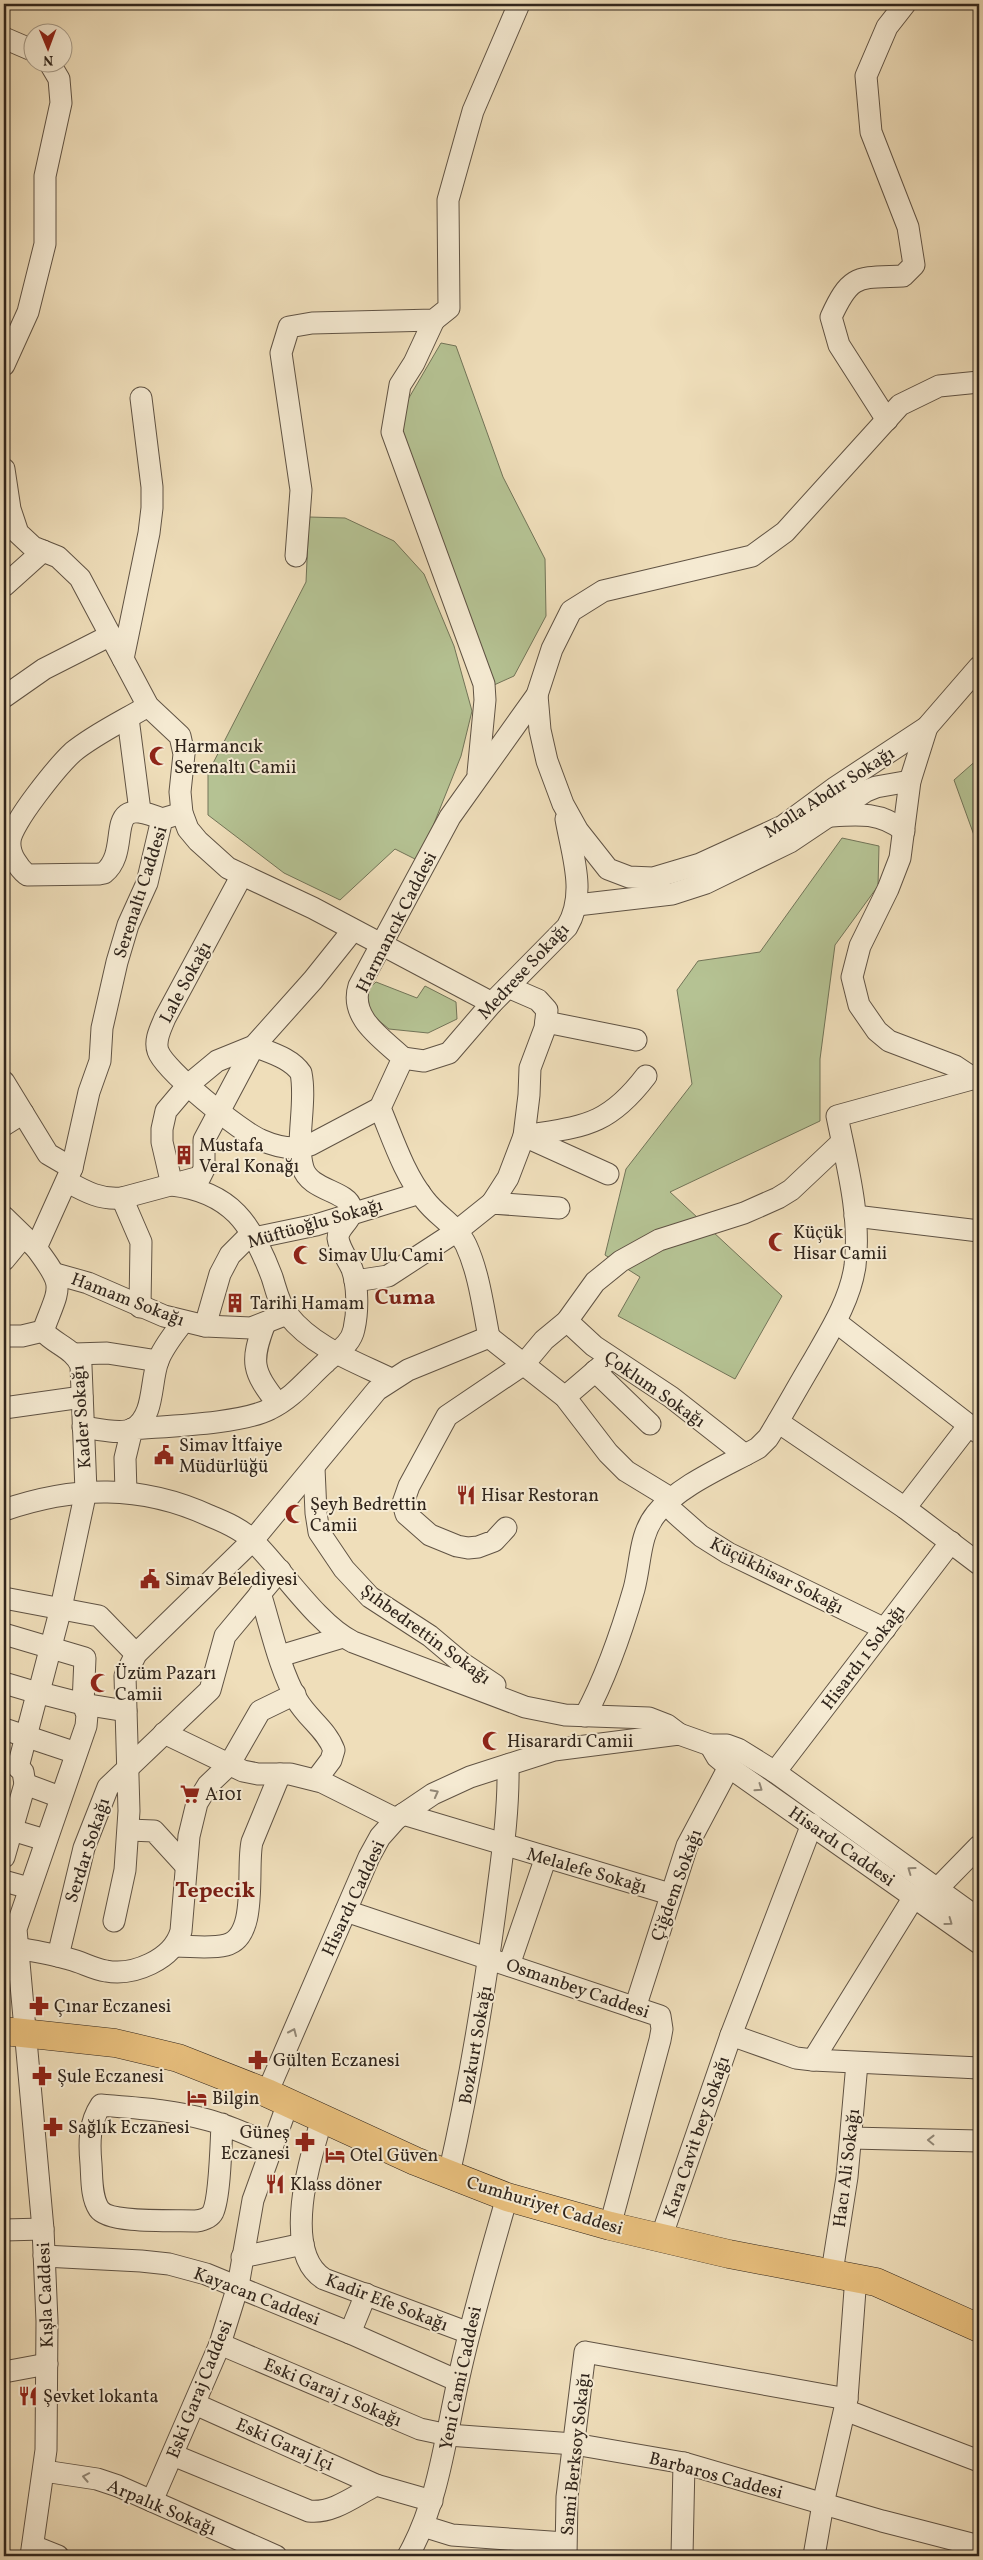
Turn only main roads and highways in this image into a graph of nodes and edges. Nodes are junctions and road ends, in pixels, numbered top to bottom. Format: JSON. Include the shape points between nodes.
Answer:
{"nodes":[{"id":1,"x":16,"y":2032,"type":"edge"},
{"id":2,"x":979,"y":2328,"type":"edge"}],
"edges":[{"from":1,"to":2,"type":"main road","name":"Cumhuriyet Caddesi","via":[[115,2043],[199,2064],[508,2197],[610,2226],[737,2256],[876,2282]]}]}
